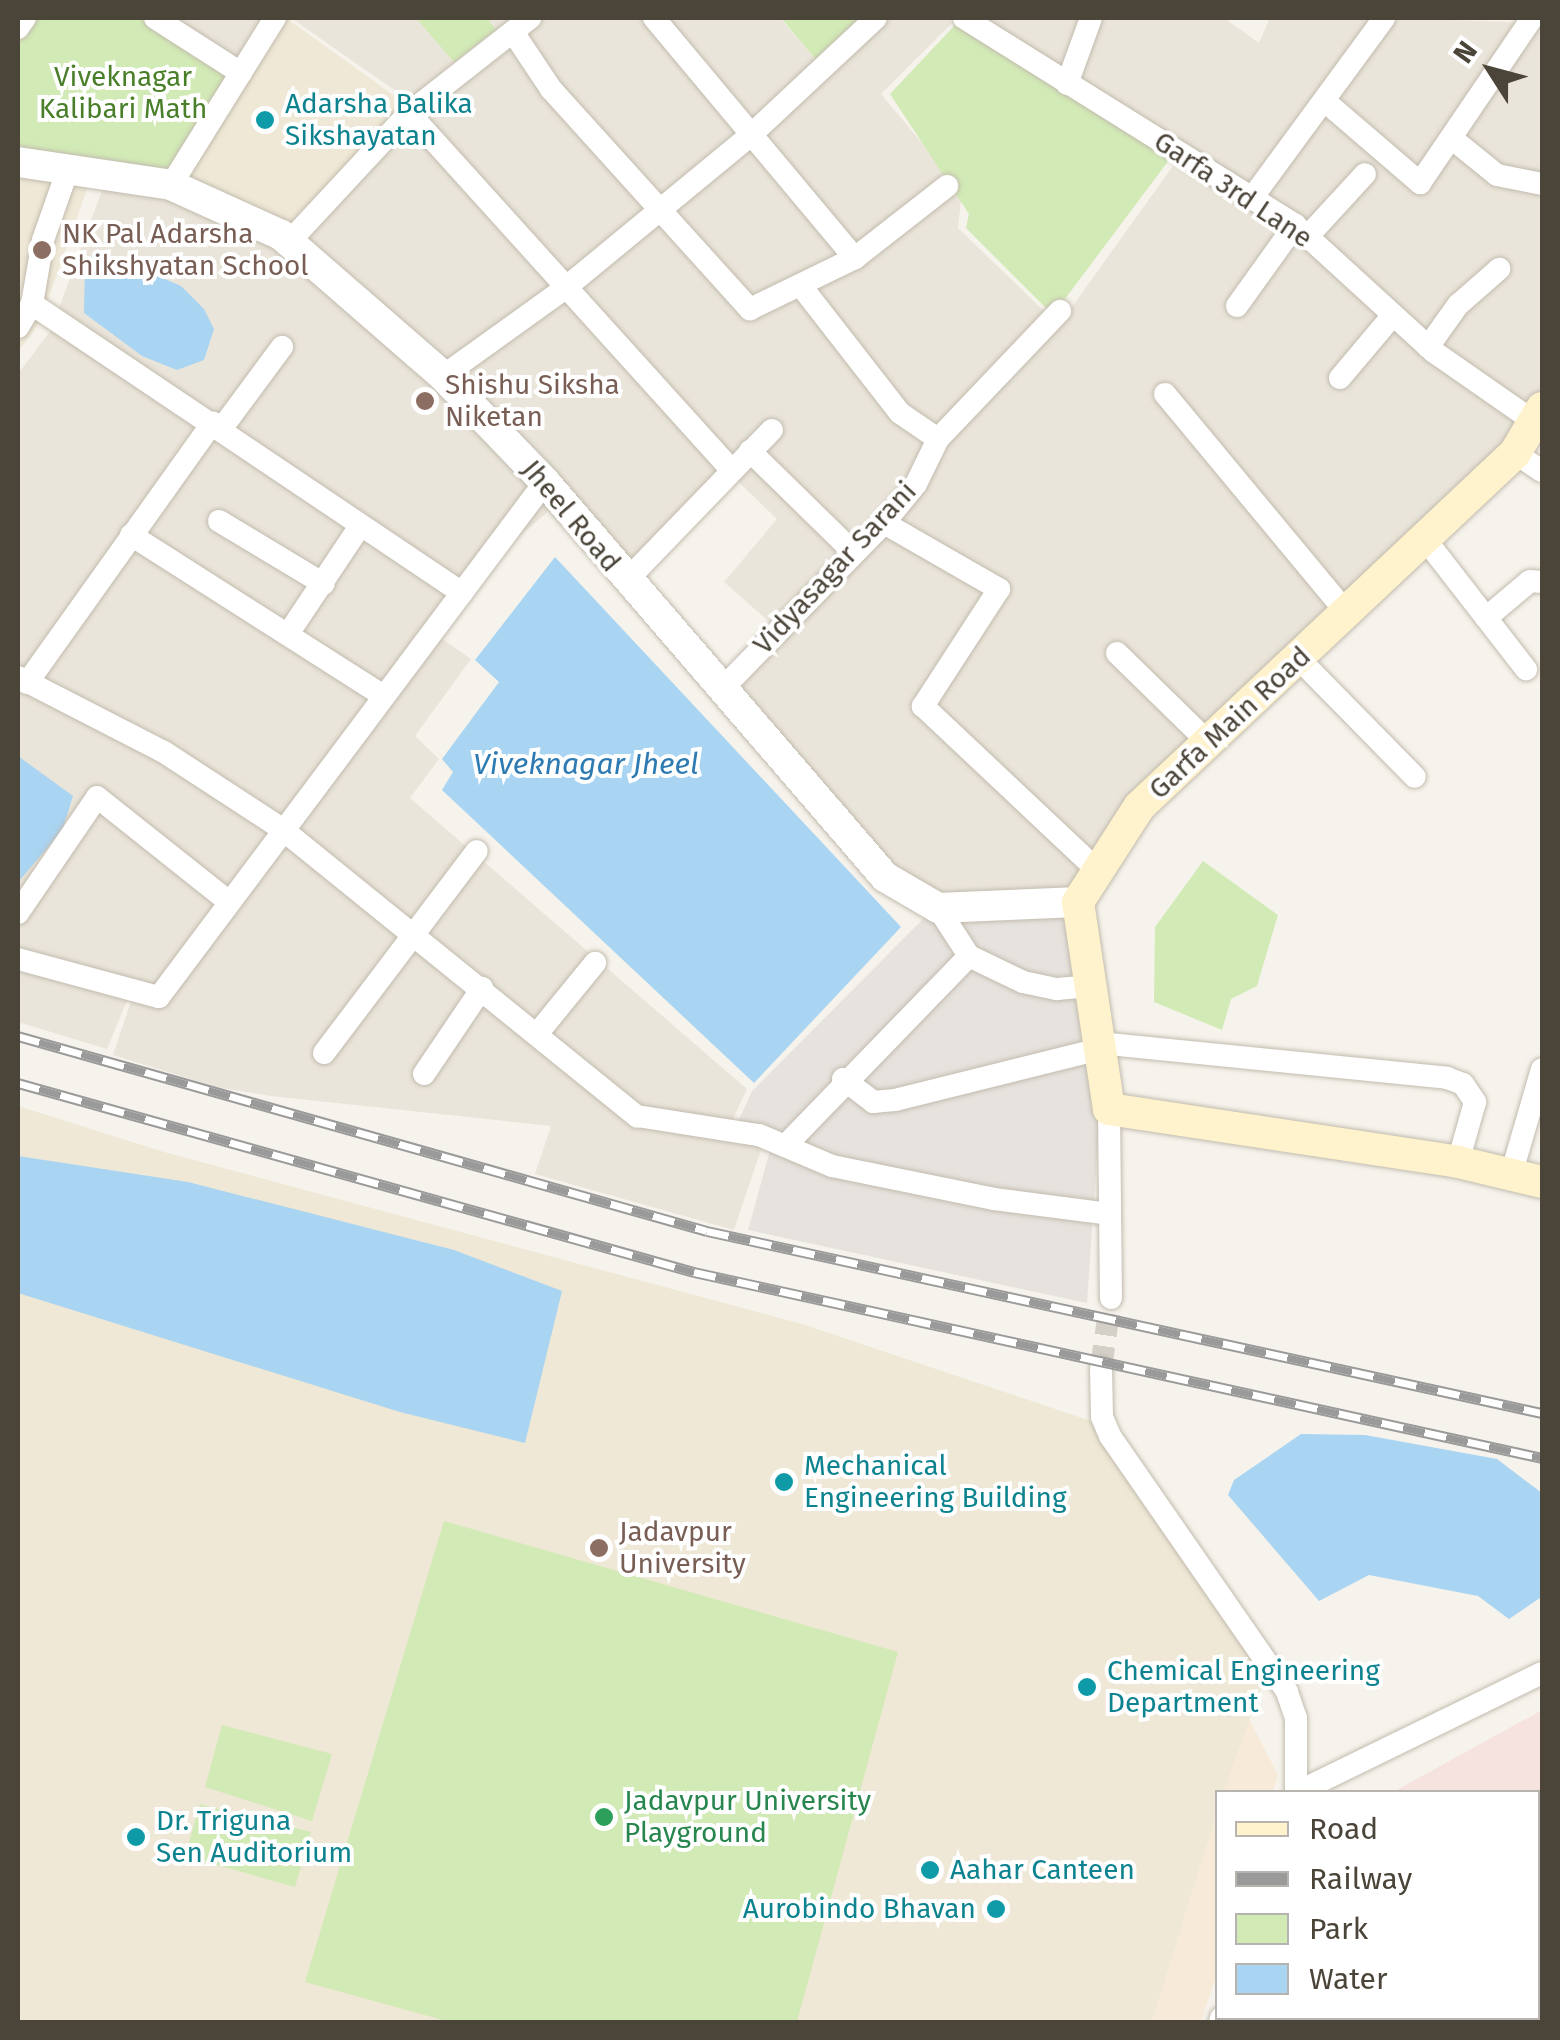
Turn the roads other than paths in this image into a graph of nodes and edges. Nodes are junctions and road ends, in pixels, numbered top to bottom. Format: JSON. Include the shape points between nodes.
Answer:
{"nodes":[{"id":1,"x":25,"y":18,"type":"edge"},
{"id":2,"x":155,"y":18,"type":"edge"},
{"id":3,"x":275,"y":18,"type":"edge"},
{"id":4,"x":654,"y":18,"type":"edge"},
{"id":5,"x":876,"y":18,"type":"edge"},
{"id":6,"x":964,"y":18,"type":"edge"},
{"id":7,"x":1091,"y":18,"type":"edge"},
{"id":8,"x":1384,"y":18,"type":"edge"},
{"id":9,"x":1532,"y":18,"type":"edge"},
{"id":10,"x":522,"y":25,"type":"edge"},
{"id":11,"x":18,"y":28,"type":"edge"},
{"id":12,"x":241,"y":73,"type":"junction"},
{"id":13,"x":1067,"y":84,"type":"junction"},
{"id":14,"x":1326,"y":103,"type":"junction"},
{"id":15,"x":410,"y":113,"type":"junction"},
{"id":16,"x":753,"y":133,"type":"junction"},
{"id":17,"x":1455,"y":141,"type":"junction"},
{"id":18,"x":18,"y":162,"type":"edge"},
{"id":19,"x":68,"y":170,"type":"junction"},
{"id":20,"x":1365,"y":174,"type":"dead end"},
{"id":21,"x":1542,"y":184,"type":"edge"},
{"id":22,"x":171,"y":185,"type":"junction"},
{"id":23,"x":948,"y":186,"type":"dead end"},
{"id":24,"x":1252,"y":198,"type":"junction"},
{"id":25,"x":656,"y":211,"type":"junction"},
{"id":26,"x":1301,"y":230,"type":"junction"},
{"id":27,"x":290,"y":241,"type":"junction"},
{"id":28,"x":855,"y":258,"type":"junction"},
{"id":29,"x":1499,"y":269,"type":"dead end"},
{"id":30,"x":801,"y":286,"type":"junction"},
{"id":31,"x":564,"y":289,"type":"junction"},
{"id":32,"x":32,"y":304,"type":"junction"},
{"id":33,"x":1237,"y":306,"type":"dead end"},
{"id":34,"x":1060,"y":312,"type":"dead end"},
{"id":35,"x":1393,"y":314,"type":"junction"},
{"id":36,"x":18,"y":327,"type":"edge"},
{"id":37,"x":282,"y":346,"type":"dead end"},
{"id":38,"x":1428,"y":346,"type":"junction"},
{"id":39,"x":443,"y":376,"type":"junction"},
{"id":40,"x":1340,"y":378,"type":"dead end"},
{"id":41,"x":1166,"y":394,"type":"dead end"},
{"id":42,"x":1538,"y":414,"type":"edge"},
{"id":43,"x":218,"y":425,"type":"junction"},
{"id":44,"x":772,"y":430,"type":"dead end"},
{"id":45,"x":938,"y":439,"type":"junction"},
{"id":46,"x":750,"y":451,"type":"junction"},
{"id":47,"x":1515,"y":453,"type":"junction"},
{"id":48,"x":730,"y":469,"type":"junction"},
{"id":49,"x":1542,"y":472,"type":"edge"},
{"id":50,"x":545,"y":482,"type":"junction"},
{"id":51,"x":219,"y":521,"type":"dead end"},
{"id":52,"x":884,"y":523,"type":"junction"},
{"id":53,"x":360,"y":526,"type":"junction"},
{"id":54,"x":131,"y":535,"type":"junction"},
{"id":55,"x":1424,"y":539,"type":"junction"},
{"id":56,"x":854,"y":552,"type":"junction"},
{"id":57,"x":626,"y":581,"type":"junction"},
{"id":58,"x":1542,"y":582,"type":"edge"},
{"id":59,"x":324,"y":584,"type":"junction"},
{"id":60,"x":462,"y":593,"type":"junction"},
{"id":61,"x":1348,"y":613,"type":"junction"},
{"id":62,"x":1486,"y":618,"type":"junction"},
{"id":63,"x":288,"y":634,"type":"junction"},
{"id":64,"x":1117,"y":654,"type":"dead end"},
{"id":65,"x":1299,"y":659,"type":"junction"},
{"id":66,"x":1526,"y":669,"type":"dead end"},
{"id":67,"x":22,"y":680,"type":"edge"},
{"id":68,"x":721,"y":690,"type":"junction"},
{"id":69,"x":384,"y":696,"type":"junction"},
{"id":70,"x":1209,"y":743,"type":"junction"},
{"id":71,"x":1415,"y":777,"type":"dead end"},
{"id":72,"x":282,"y":829,"type":"junction"},
{"id":73,"x":478,"y":851,"type":"dead end"},
{"id":74,"x":1098,"y":871,"type":"junction"},
{"id":75,"x":229,"y":902,"type":"junction"},
{"id":76,"x":1078,"y":902,"type":"junction"},
{"id":77,"x":938,"y":908,"type":"junction"},
{"id":78,"x":18,"y":913,"type":"edge"},
{"id":79,"x":416,"y":932,"type":"junction"},
{"id":80,"x":969,"y":956,"type":"junction"},
{"id":81,"x":18,"y":959,"type":"edge"},
{"id":82,"x":595,"y":963,"type":"dead end"},
{"id":83,"x":1090,"y":986,"type":"junction"},
{"id":84,"x":482,"y":988,"type":"junction"},
{"id":85,"x":536,"y":1034,"type":"junction"},
{"id":86,"x":1100,"y":1046,"type":"junction"},
{"id":87,"x":324,"y":1053,"type":"dead end"},
{"id":88,"x":1542,"y":1069,"type":"edge"},
{"id":89,"x":424,"y":1074,"type":"dead end"},
{"id":90,"x":844,"y":1080,"type":"junction"},
{"id":91,"x":1109,"y":1109,"type":"junction"},
{"id":92,"x":785,"y":1146,"type":"junction"},
{"id":93,"x":1458,"y":1162,"type":"junction"},
{"id":94,"x":1527,"y":1178,"type":"edge"},
{"id":95,"x":1110,"y":1214,"type":"junction"},
{"id":96,"x":1111,"y":1298,"type":"tunnel mouth"},
{"id":97,"x":1101,"y":1368,"type":"tunnel mouth"},
{"id":98,"x":1542,"y":1672,"type":"edge"},
{"id":99,"x":1297,"y":1790,"type":"edge"},
{"id":100,"x":1301,"y":1790,"type":"edge"}],
"edges":[{"from":1,"to":11,"type":"street"},
{"from":2,"to":12,"type":"street"},
{"from":3,"to":12,"type":"street"},
{"from":4,"to":16,"type":"street","via":[[687,64]]},
{"from":5,"to":16,"type":"street"},
{"from":6,"to":13,"type":"street","name":"Garfa 3rd Lane"},
{"from":7,"to":13,"type":"street"},
{"from":8,"to":14,"type":"street"},
{"from":9,"to":17,"type":"street"},
{"from":10,"to":15,"type":"street"},
{"from":10,"to":25,"type":"street","via":[[551,89]]},
{"from":12,"to":22,"type":"street"},
{"from":13,"to":24,"type":"street","name":"Garfa 3rd Lane"},
{"from":14,"to":17,"type":"street","via":[[1420,184]]},
{"from":14,"to":24,"type":"street"},
{"from":15,"to":27,"type":"street"},
{"from":15,"to":31,"type":"street"},
{"from":16,"to":25,"type":"street"},
{"from":16,"to":28,"type":"street"},
{"from":17,"to":21,"type":"street","via":[[1497,175]]},
{"from":18,"to":19,"type":"street","name":"Jheel Road"},
{"from":19,"to":22,"type":"street","name":"Jheel Road"},
{"from":19,"to":32,"type":"street","via":[[43,240]]},
{"from":20,"to":26,"type":"street"},
{"from":22,"to":27,"type":"street","name":"Jheel Road"},
{"from":23,"to":28,"type":"street"},
{"from":24,"to":26,"type":"street","name":"Garfa 3rd Lane"},
{"from":25,"to":30,"type":"street","via":[[750,309]]},
{"from":25,"to":31,"type":"street"},
{"from":26,"to":33,"type":"street"},
{"from":26,"to":35,"type":"street","name":"Garfa 3rd Lane"},
{"from":27,"to":39,"type":"street","name":"Jheel Road"},
{"from":28,"to":30,"type":"street"},
{"from":29,"to":38,"type":"street","via":[[1458,304]]},
{"from":30,"to":45,"type":"street","via":[[900,413]]},
{"from":31,"to":39,"type":"street"},
{"from":31,"to":48,"type":"street"},
{"from":32,"to":36,"type":"street"},
{"from":32,"to":43,"type":"street"},
{"from":34,"to":45,"type":"street","name":"Vidyasagar Sarani"},
{"from":35,"to":38,"type":"street","name":"Garfa 3rd Lane"},
{"from":35,"to":40,"type":"street"},
{"from":37,"to":43,"type":"street"},
{"from":38,"to":42,"type":"street","name":"Garfa 3rd Lane"},
{"from":39,"to":50,"type":"street","name":"Jheel Road"},
{"from":41,"to":61,"type":"street"},
{"from":42,"to":47,"type":"main road","name":"Garfa Main Road"},
{"from":43,"to":53,"type":"street"},
{"from":43,"to":54,"type":"street"},
{"from":44,"to":46,"type":"street"},
{"from":45,"to":52,"type":"street","name":"Vidyasagar Sarani","via":[[916,484]]},
{"from":46,"to":48,"type":"street"},
{"from":46,"to":56,"type":"street"},
{"from":47,"to":49,"type":"street"},
{"from":47,"to":55,"type":"main road","name":"Garfa Main Road"},
{"from":48,"to":57,"type":"street"},
{"from":50,"to":57,"type":"street","name":"Jheel Road"},
{"from":50,"to":60,"type":"street"},
{"from":51,"to":59,"type":"street"},
{"from":52,"to":56,"type":"street","name":"Vidyasagar Sarani"},
{"from":52,"to":74,"type":"street","via":[[999,589],[923,706]]},
{"from":53,"to":59,"type":"street"},
{"from":53,"to":60,"type":"street"},
{"from":54,"to":63,"type":"street"},
{"from":54,"to":67,"type":"street"},
{"from":55,"to":61,"type":"main road","name":"Garfa Main Road"},
{"from":55,"to":62,"type":"street"},
{"from":56,"to":68,"type":"street","name":"Vidyasagar Sarani"},
{"from":57,"to":68,"type":"street","name":"Jheel Road"},
{"from":58,"to":62,"type":"street","via":[[1530,581]]},
{"from":59,"to":63,"type":"street"},
{"from":60,"to":69,"type":"street"},
{"from":61,"to":65,"type":"main road","name":"Garfa Main Road"},
{"from":62,"to":66,"type":"street"},
{"from":63,"to":69,"type":"street"},
{"from":64,"to":70,"type":"street"},
{"from":65,"to":70,"type":"main road","name":"Garfa Main Road"},
{"from":65,"to":71,"type":"street"},
{"from":67,"to":72,"type":"street","via":[[164,752]]},
{"from":68,"to":77,"type":"street","name":"Jheel Road","via":[[868,861],[900,889]]},
{"from":69,"to":72,"type":"street"},
{"from":70,"to":74,"type":"main road","name":"Garfa Main Road","via":[[1139,807]]},
{"from":72,"to":75,"type":"street"},
{"from":72,"to":79,"type":"street"},
{"from":73,"to":79,"type":"street"},
{"from":74,"to":76,"type":"main road","name":"Garfa Main Road"},
{"from":75,"to":78,"type":"street","via":[[97,798]]},
{"from":75,"to":81,"type":"street","via":[[159,997]]},
{"from":76,"to":77,"type":"street"},
{"from":76,"to":83,"type":"main road"},
{"from":77,"to":80,"type":"street"},
{"from":79,"to":84,"type":"street"},
{"from":79,"to":87,"type":"street"},
{"from":80,"to":83,"type":"street","via":[[1023,982]]},
{"from":80,"to":90,"type":"street"},
{"from":82,"to":85,"type":"street"},
{"from":83,"to":86,"type":"main road"},
{"from":84,"to":85,"type":"street"},
{"from":84,"to":89,"type":"street"},
{"from":85,"to":92,"type":"street","via":[[637,1116],[759,1135]]},
{"from":86,"to":90,"type":"street","via":[[895,1100],[873,1102]]},
{"from":86,"to":91,"type":"main road"},
{"from":86,"to":93,"type":"street","via":[[1446,1078],[1464,1084],[1475,1102]]},
{"from":88,"to":94,"type":"street"},
{"from":90,"to":92,"type":"street"},
{"from":91,"to":93,"type":"main road"},
{"from":91,"to":95,"type":"street"},
{"from":92,"to":95,"type":"street","via":[[832,1166]]},
{"from":93,"to":94,"type":"main road"},
{"from":95,"to":96,"type":"street"},
{"from":97,"to":99,"type":"street","via":[[1102,1417],[1110,1436],[1287,1692],[1296,1718]]},
{"from":98,"to":100,"type":"street"}]}
